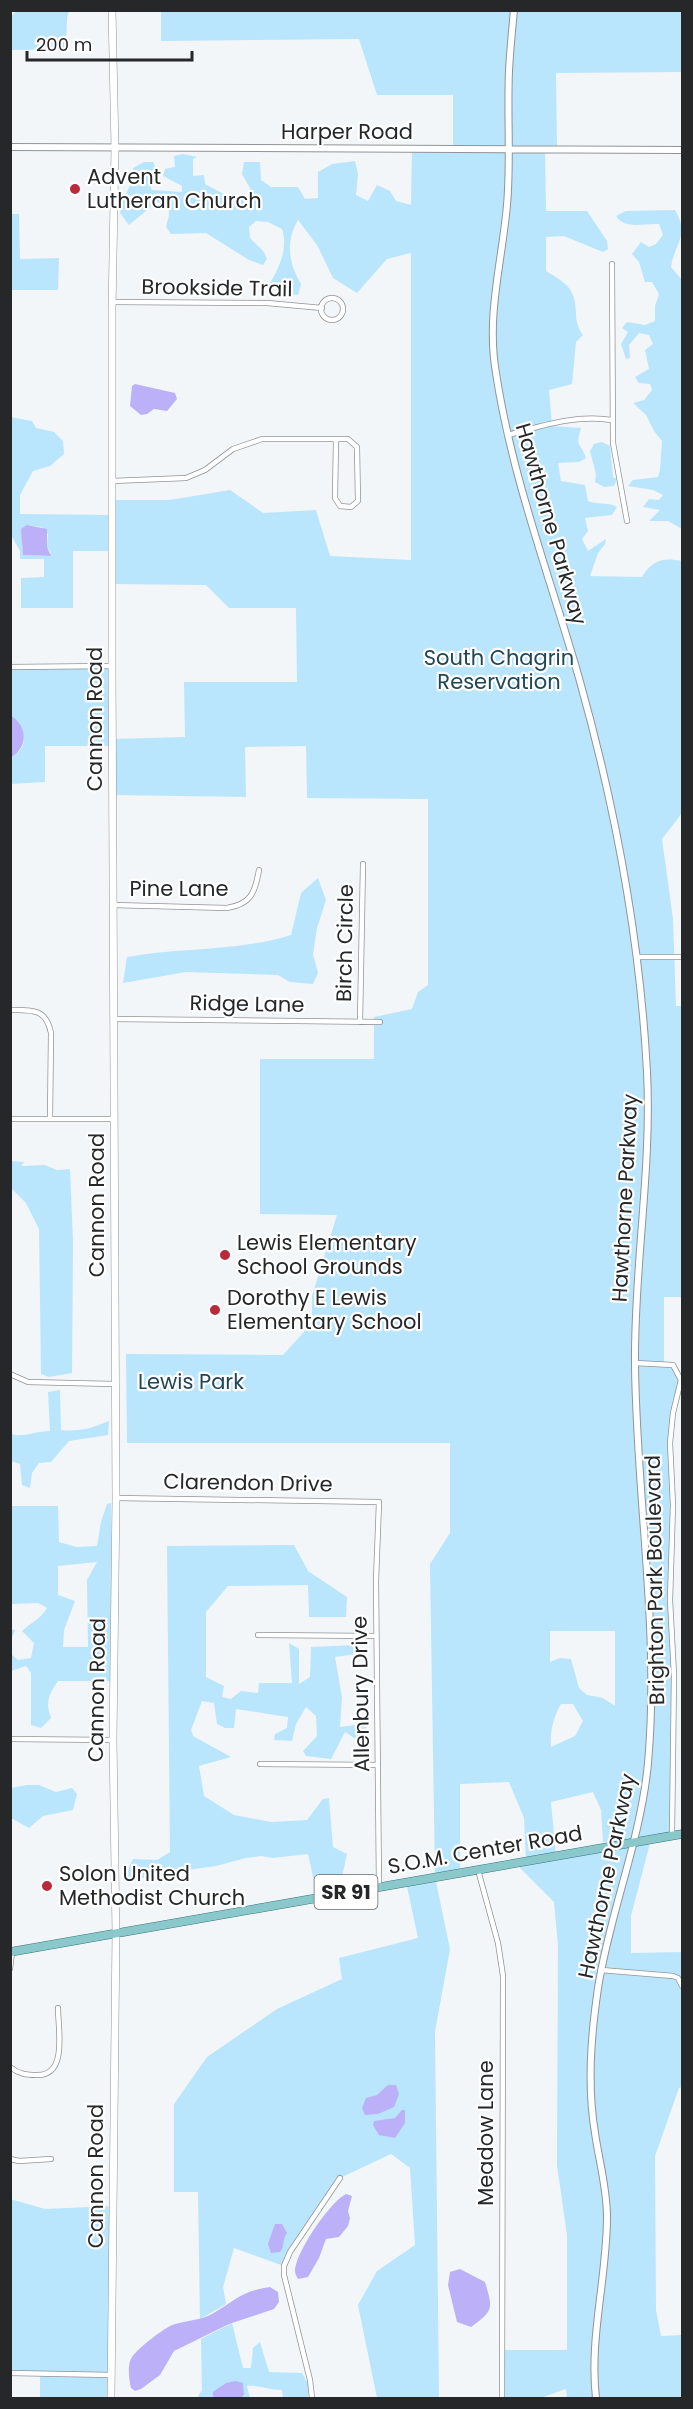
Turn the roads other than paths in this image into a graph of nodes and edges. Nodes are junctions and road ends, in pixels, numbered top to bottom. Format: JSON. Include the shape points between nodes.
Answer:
{"nodes":[{"id":1,"x":112,"y":10,"type":"edge"},
{"id":2,"x":514,"y":10,"type":"edge"},
{"id":3,"x":10,"y":147,"type":"edge"},
{"id":4,"x":115,"y":148,"type":"junction"},
{"id":5,"x":509,"y":149,"type":"junction"},
{"id":6,"x":682,"y":150,"type":"edge"},
{"id":7,"x":612,"y":264,"type":"dead end"},
{"id":8,"x":112,"y":302,"type":"junction"},
{"id":9,"x":322,"y":308,"type":"junction"},
{"id":10,"x":612,"y":420,"type":"junction"},
{"id":11,"x":508,"y":435,"type":"junction"},
{"id":12,"x":336,"y":439,"type":"junction"},
{"id":13,"x":112,"y":481,"type":"junction"},
{"id":14,"x":627,"y":521,"type":"dead end"},
{"id":15,"x":112,"y":666,"type":"junction"},
{"id":16,"x":10,"y":667,"type":"edge"},
{"id":17,"x":363,"y":864,"type":"dead end"},
{"id":18,"x":259,"y":870,"type":"dead end"},
{"id":19,"x":112,"y":905,"type":"junction"},
{"id":20,"x":638,"y":957,"type":"junction"},
{"id":21,"x":682,"y":957,"type":"edge"},
{"id":22,"x":10,"y":1010,"type":"edge"},
{"id":23,"x":114,"y":1019,"type":"junction"},
{"id":24,"x":360,"y":1022,"type":"junction"},
{"id":25,"x":380,"y":1022,"type":"dead end"},
{"id":26,"x":10,"y":1119,"type":"edge"},
{"id":27,"x":50,"y":1119,"type":"junction"},
{"id":28,"x":113,"y":1119,"type":"junction"},
{"id":29,"x":635,"y":1363,"type":"junction"},
{"id":30,"x":10,"y":1374,"type":"edge"},
{"id":31,"x":114,"y":1384,"type":"junction"},
{"id":32,"x":116,"y":1498,"type":"junction"},
{"id":33,"x":379,"y":1502,"type":"joint"},
{"id":34,"x":258,"y":1635,"type":"dead end"},
{"id":35,"x":376,"y":1636,"type":"junction"},
{"id":36,"x":10,"y":1739,"type":"edge"},
{"id":37,"x":113,"y":1740,"type":"junction"},
{"id":38,"x":260,"y":1764,"type":"dead end"},
{"id":39,"x":378,"y":1765,"type":"junction"},
{"id":40,"x":682,"y":1834,"type":"edge"},
{"id":41,"x":672,"y":1836,"type":"junction"},
{"id":42,"x":633,"y":1843,"type":"junction"},
{"id":43,"x":478,"y":1870,"type":"junction"},
{"id":44,"x":379,"y":1887,"type":"junction"},
{"id":45,"x":116,"y":1933,"type":"junction"},
{"id":46,"x":11,"y":1952,"type":"edge"},
{"id":47,"x":10,"y":1969,"type":"edge"},
{"id":48,"x":602,"y":1970,"type":"junction"},
{"id":49,"x":682,"y":1986,"type":"edge"},
{"id":50,"x":58,"y":2008,"type":"dead end"},
{"id":51,"x":10,"y":2067,"type":"edge"},
{"id":52,"x":10,"y":2159,"type":"edge"},
{"id":53,"x":51,"y":2159,"type":"dead end"},
{"id":54,"x":340,"y":2178,"type":"dead end"},
{"id":55,"x":10,"y":2373,"type":"edge"},
{"id":56,"x":112,"y":2375,"type":"junction"},
{"id":57,"x":111,"y":2398,"type":"edge"},
{"id":58,"x":312,"y":2398,"type":"edge"},
{"id":59,"x":502,"y":2398,"type":"edge"},
{"id":60,"x":596,"y":2398,"type":"edge"}],
"edges":[{"from":1,"to":4,"type":"main road","name":"Cannon Road"},
{"from":2,"to":5,"type":"street","name":"Hawthorne Parkway"},
{"from":3,"to":4,"type":"street","name":"Harper Road"},
{"from":4,"to":5,"type":"street","name":"Harper Road"},
{"from":4,"to":8,"type":"main road","name":"Cannon Road"},
{"from":5,"to":6,"type":"street","name":"Harper Road"},
{"from":5,"to":11,"type":"street","name":"Hawthorne Parkway","via":[[506,212],[492,313],[495,372]]},
{"from":7,"to":10,"type":"street"},
{"from":8,"to":9,"type":"street","name":"Brookside Trail","via":[[267,303]]},
{"from":8,"to":13,"type":"main road","name":"Cannon Road"},
{"from":9,"to":9,"type":"street","name":"Brookside Trail","via":[[328,319],[343,313],[341,303],[335,299],[328,299]]},
{"from":10,"to":11,"type":"street","via":[[573,419]]},
{"from":10,"to":14,"type":"street"},
{"from":11,"to":20,"type":"street","name":"Hawthorne Parkway","via":[[606,785]]},
{"from":12,"to":12,"type":"street","via":[[351,441],[359,451],[358,501],[347,508],[335,498]]},
{"from":12,"to":13,"type":"street","via":[[262,439],[232,449],[205,470],[186,478]]},
{"from":13,"to":15,"type":"main road","name":"Cannon Road"},
{"from":15,"to":16,"type":"street"},
{"from":15,"to":19,"type":"main road","name":"Cannon Road"},
{"from":17,"to":24,"type":"street","name":"Birch Circle"},
{"from":18,"to":19,"type":"street","name":"Pine Lane","via":[[251,897],[240,906]]},
{"from":19,"to":23,"type":"main road","name":"Cannon Road"},
{"from":20,"to":21,"type":"street"},
{"from":20,"to":29,"type":"street","name":"Hawthorne Parkway","via":[[647,1076]]},
{"from":22,"to":27,"type":"street","via":[[32,1010],[49,1023]]},
{"from":23,"to":24,"type":"street","name":"Ridge Lane"},
{"from":23,"to":28,"type":"main road","name":"Cannon Road"},
{"from":24,"to":25,"type":"street","name":"Ridge Lane"},
{"from":26,"to":27,"type":"street"},
{"from":27,"to":28,"type":"street"},
{"from":28,"to":31,"type":"main road","name":"Cannon Road"},
{"from":29,"to":41,"type":"street","name":"Brighton Park Boulevard","via":[[673,1365],[681,1380],[670,1443]]},
{"from":29,"to":42,"type":"street","name":"Hawthorne Parkway","via":[[650,1625],[650,1696],[646,1779]]},
{"from":30,"to":31,"type":"street","via":[[28,1382]]},
{"from":31,"to":32,"type":"main road","name":"Cannon Road"},
{"from":32,"to":33,"type":"street","name":"Clarendon Drive"},
{"from":32,"to":37,"type":"main road","name":"Cannon Road"},
{"from":33,"to":35,"type":"street","name":"Allenbury Drive"},
{"from":34,"to":35,"type":"street"},
{"from":35,"to":39,"type":"street","name":"Allenbury Drive"},
{"from":36,"to":37,"type":"street"},
{"from":37,"to":45,"type":"main road","name":"Cannon Road"},
{"from":38,"to":39,"type":"street"},
{"from":39,"to":44,"type":"street","name":"Allenbury Drive"},
{"from":40,"to":41,"type":"main road","name":"S.O.M. Center Road","number":"SR 91"},
{"from":41,"to":42,"type":"main road","name":"S.O.M. Center Road","number":"SR 91"},
{"from":42,"to":43,"type":"main road","name":"S.O.M. Center Road","number":"SR 91"},
{"from":42,"to":48,"type":"street","name":"Hawthorne Parkway"},
{"from":43,"to":44,"type":"main road","name":"S.O.M. Center Road","number":"SR 91"},
{"from":43,"to":59,"type":"street","name":"Meadow Lane","via":[[503,1977]]},
{"from":44,"to":45,"type":"main road","name":"S.O.M. Center Road","number":"SR 91"},
{"from":45,"to":46,"type":"main road","name":"S.O.M. Center Road","number":"SR 91"},
{"from":45,"to":56,"type":"main road","name":"Cannon Road"},
{"from":46,"to":47,"type":"street"},
{"from":48,"to":49,"type":"street","via":[[673,1976]]},
{"from":48,"to":60,"type":"street","name":"Hawthorne Parkway","via":[[591,2064],[593,2118],[608,2211],[598,2315]]},
{"from":50,"to":51,"type":"street","via":[[57,2064],[44,2075],[18,2073]]},
{"from":52,"to":53,"type":"street"},
{"from":54,"to":58,"type":"street","via":[[284,2266]]},
{"from":55,"to":56,"type":"street"},
{"from":56,"to":57,"type":"main road","name":"Cannon Road"}]}
